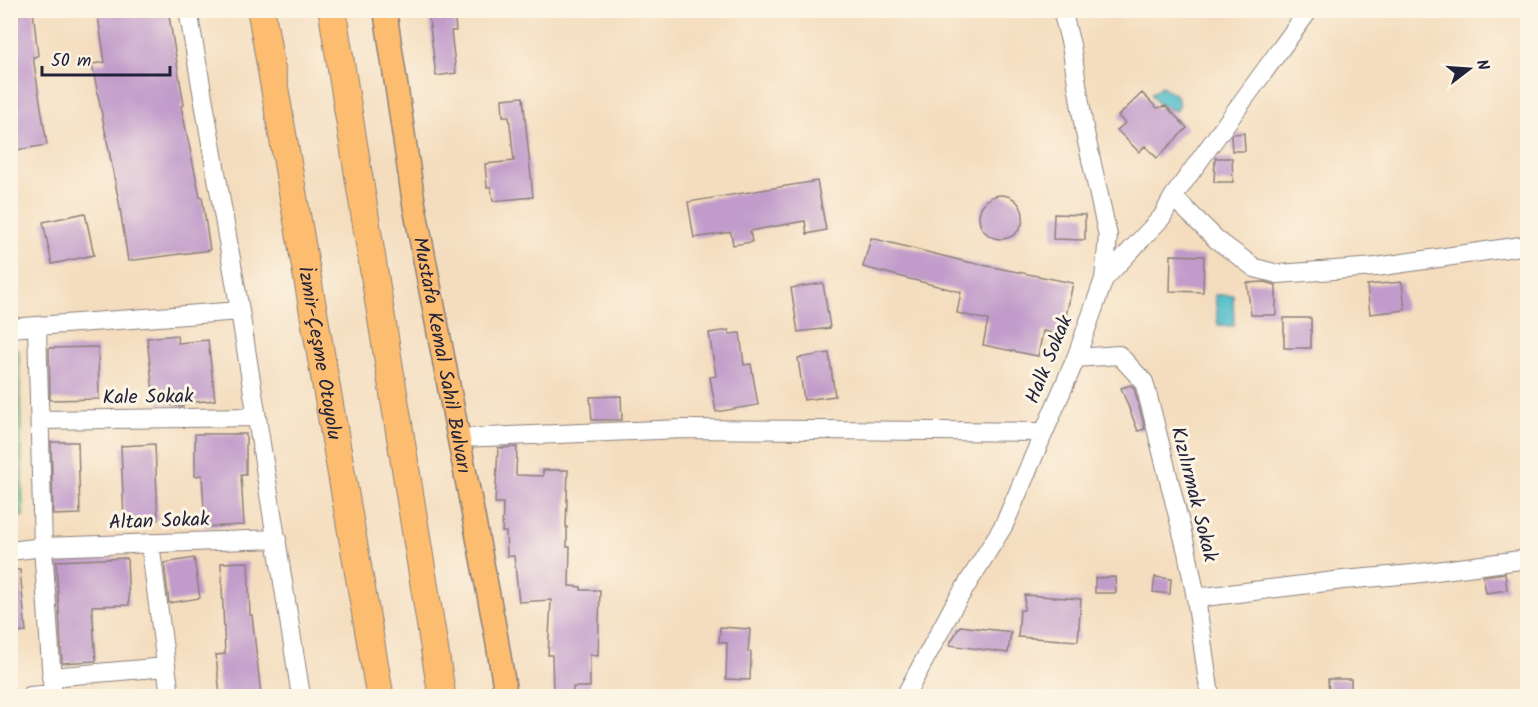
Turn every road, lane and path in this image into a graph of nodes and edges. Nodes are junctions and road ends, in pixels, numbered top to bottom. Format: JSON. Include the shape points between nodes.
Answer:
{"nodes":[{"id":1,"x":188,"y":10,"type":"edge"},
{"id":2,"x":261,"y":10,"type":"edge"},
{"id":3,"x":332,"y":10,"type":"edge"},
{"id":4,"x":385,"y":10,"type":"edge"},
{"id":5,"x":1062,"y":10,"type":"edge"},
{"id":6,"x":1309,"y":10,"type":"edge"},
{"id":7,"x":1173,"y":196,"type":"junction"},
{"id":8,"x":1527,"y":245,"type":"edge"},
{"id":9,"x":1104,"y":279,"type":"junction"},
{"id":10,"x":240,"y":311,"type":"junction"},
{"id":11,"x":37,"y":326,"type":"junction"},
{"id":12,"x":10,"y":328,"type":"edge"},
{"id":13,"x":1076,"y":358,"type":"junction"},
{"id":14,"x":256,"y":417,"type":"junction"},
{"id":15,"x":40,"y":420,"type":"junction"},
{"id":16,"x":1043,"y":432,"type":"junction"},
{"id":17,"x":459,"y":438,"type":"junction"},
{"id":18,"x":277,"y":538,"type":"junction"},
{"id":19,"x":150,"y":543,"type":"junction"},
{"id":20,"x":43,"y":547,"type":"junction"},
{"id":21,"x":10,"y":551,"type":"edge"},
{"id":22,"x":1527,"y":559,"type":"edge"},
{"id":23,"x":1196,"y":598,"type":"junction"},
{"id":24,"x":166,"y":667,"type":"junction"},
{"id":25,"x":52,"y":689,"type":"edge"},
{"id":26,"x":30,"y":696,"type":"edge"},
{"id":27,"x":170,"y":696,"type":"edge"},
{"id":28,"x":301,"y":696,"type":"edge"},
{"id":29,"x":380,"y":696,"type":"edge"},
{"id":30,"x":442,"y":696,"type":"edge"},
{"id":31,"x":506,"y":696,"type":"edge"},
{"id":32,"x":905,"y":696,"type":"edge"},
{"id":33,"x":1210,"y":696,"type":"edge"}],
"edges":[{"from":1,"to":10,"type":"street"},
{"from":2,"to":29,"type":"highway","name":"İzmir-Çeşme Otoyolu"},
{"from":3,"to":30,"type":"highway"},
{"from":4,"to":17,"type":"main road","name":"Mustafa Kemal Sahil Bulvarı","via":[[414,204]]},
{"from":5,"to":9,"type":"street","name":"Halk Sokak","via":[[1108,236]]},
{"from":6,"to":7,"type":"street"},
{"from":7,"to":8,"type":"street","via":[[1217,240],[1255,268],[1278,274],[1376,267]]},
{"from":7,"to":9,"type":"street","via":[[1162,217]]},
{"from":9,"to":13,"type":"street","name":"Halk Sokak"},
{"from":10,"to":11,"type":"street"},
{"from":10,"to":14,"type":"street"},
{"from":11,"to":12,"type":"street"},
{"from":11,"to":15,"type":"street"},
{"from":13,"to":16,"type":"street","name":"Halk Sokak"},
{"from":13,"to":23,"type":"street","name":"Kızılırmak Sokak","via":[[1119,355],[1144,382]]},
{"from":14,"to":15,"type":"street","name":"Kale Sokak"},
{"from":14,"to":18,"type":"street"},
{"from":15,"to":20,"type":"street"},
{"from":16,"to":17,"type":"street","via":[[683,429]]},
{"from":16,"to":32,"type":"street","name":"Halk Sokak","via":[[1004,525],[953,607]]},
{"from":17,"to":31,"type":"main road","name":"Mustafa Kemal Sahil Bulvarı"},
{"from":18,"to":19,"type":"street","name":"Altan Sokak"},
{"from":18,"to":28,"type":"street"},
{"from":19,"to":20,"type":"street","name":"Altan Sokak"},
{"from":19,"to":24,"type":"street"},
{"from":20,"to":21,"type":"street","name":"Altan Sokak"},
{"from":20,"to":25,"type":"street"},
{"from":22,"to":23,"type":"street"},
{"from":23,"to":33,"type":"street","name":"Kızılırmak Sokak"},
{"from":24,"to":25,"type":"street"},
{"from":24,"to":27,"type":"street"},
{"from":25,"to":26,"type":"street"}]}
